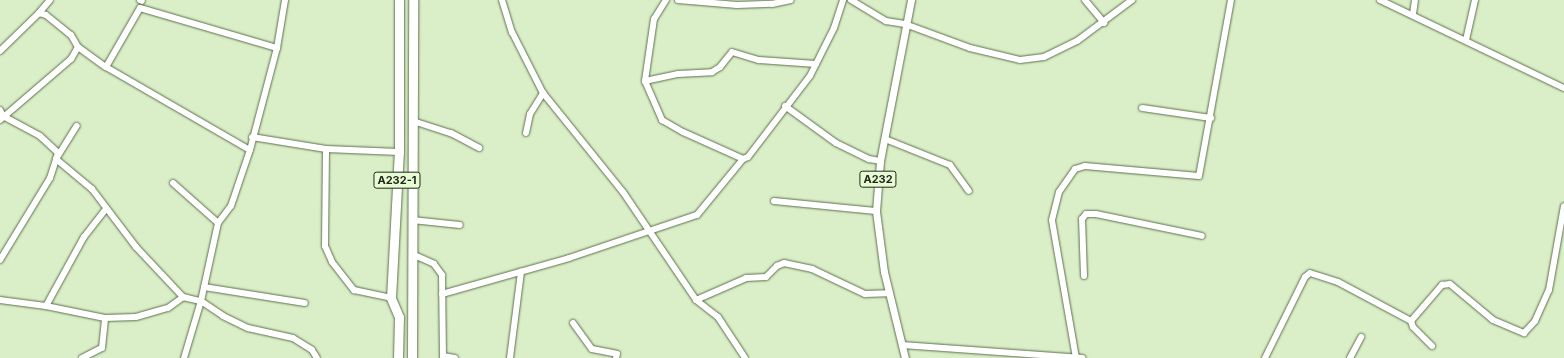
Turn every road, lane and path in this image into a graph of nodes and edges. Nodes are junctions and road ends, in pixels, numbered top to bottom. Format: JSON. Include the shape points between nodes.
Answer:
{"nodes":[{"id":1,"x":50,"y":0,"type":"edge"},
{"id":2,"x":285,"y":0,"type":"edge"},
{"id":3,"x":399,"y":0,"type":"edge"},
{"id":4,"x":414,"y":0,"type":"edge"},
{"id":5,"x":502,"y":0,"type":"edge"},
{"id":6,"x":666,"y":0,"type":"edge"},
{"id":7,"x":678,"y":0,"type":"edge"},
{"id":8,"x":791,"y":0,"type":"edge"},
{"id":9,"x":843,"y":0,"type":"edge"},
{"id":10,"x":851,"y":0,"type":"edge"},
{"id":11,"x":911,"y":0,"type":"edge"},
{"id":12,"x":1085,"y":0,"type":"edge"},
{"id":13,"x":1132,"y":0,"type":"edge"},
{"id":14,"x":1231,"y":0,"type":"edge"},
{"id":15,"x":1380,"y":0,"type":"edge"},
{"id":16,"x":1415,"y":0,"type":"edge"},
{"id":17,"x":1475,"y":0,"type":"edge"},
{"id":18,"x":39,"y":13,"type":"junction"},
{"id":19,"x":1413,"y":14,"type":"junction"},
{"id":20,"x":1104,"y":23,"type":"junction"},
{"id":21,"x":905,"y":24,"type":"junction"},
{"id":22,"x":1466,"y":40,"type":"junction"},
{"id":23,"x":78,"y":47,"type":"junction"},
{"id":24,"x":277,"y":48,"type":"junction"},
{"id":25,"x":0,"y":51,"type":"edge"},
{"id":26,"x":816,"y":64,"type":"junction"},
{"id":27,"x":106,"y":67,"type":"junction"},
{"id":28,"x":645,"y":81,"type":"junction"},
{"id":29,"x":1564,"y":88,"type":"edge"},
{"id":30,"x":543,"y":93,"type":"junction"},
{"id":31,"x":785,"y":106,"type":"junction"},
{"id":32,"x":1142,"y":108,"type":"dead end"},
{"id":33,"x":0,"y":110,"type":"edge"},
{"id":34,"x":2,"y":118,"type":"edge"},
{"id":35,"x":1211,"y":118,"type":"junction"},
{"id":36,"x":413,"y":121,"type":"junction"},
{"id":37,"x":77,"y":126,"type":"dead end"},
{"id":38,"x":526,"y":133,"type":"dead end"},
{"id":39,"x":252,"y":137,"type":"junction"},
{"id":40,"x":885,"y":139,"type":"junction"},
{"id":41,"x":479,"y":148,"type":"dead end"},
{"id":42,"x":326,"y":149,"type":"junction"},
{"id":43,"x":250,"y":150,"type":"junction"},
{"id":44,"x":399,"y":152,"type":"junction"},
{"id":45,"x":56,"y":159,"type":"junction"},
{"id":46,"x":743,"y":159,"type":"junction"},
{"id":47,"x":880,"y":161,"type":"junction"},
{"id":48,"x":173,"y":183,"type":"dead end"},
{"id":49,"x":969,"y":191,"type":"dead end"},
{"id":50,"x":774,"y":201,"type":"dead end"},
{"id":51,"x":1564,"y":206,"type":"edge"},
{"id":52,"x":106,"y":209,"type":"junction"},
{"id":53,"x":876,"y":211,"type":"junction"},
{"id":54,"x":412,"y":220,"type":"junction"},
{"id":55,"x":218,"y":223,"type":"junction"},
{"id":56,"x":460,"y":225,"type":"dead end"},
{"id":57,"x":652,"y":232,"type":"junction"},
{"id":58,"x":1202,"y":236,"type":"dead end"},
{"id":59,"x":412,"y":254,"type":"junction"},
{"id":60,"x":0,"y":260,"type":"edge"},
{"id":61,"x":521,"y":272,"type":"junction"},
{"id":62,"x":1084,"y":276,"type":"dead end"},
{"id":63,"x":204,"y":287,"type":"junction"},
{"id":64,"x":888,"y":293,"type":"junction"},
{"id":65,"x":442,"y":294,"type":"junction"},
{"id":66,"x":183,"y":297,"type":"junction"},
{"id":67,"x":391,"y":298,"type":"junction"},
{"id":68,"x":0,"y":300,"type":"edge"},
{"id":69,"x":696,"y":300,"type":"junction"},
{"id":70,"x":201,"y":301,"type":"junction"},
{"id":71,"x":305,"y":303,"type":"dead end"},
{"id":72,"x":46,"y":306,"type":"junction"},
{"id":73,"x":105,"y":318,"type":"junction"},
{"id":74,"x":1411,"y":321,"type":"junction"},
{"id":75,"x":573,"y":323,"type":"dead end"},
{"id":76,"x":1361,"y":337,"type":"dead end"},
{"id":77,"x":902,"y":345,"type":"junction"},
{"id":78,"x":1432,"y":346,"type":"dead end"},
{"id":79,"x":443,"y":357,"type":"edge"},
{"id":80,"x":82,"y":358,"type":"edge"},
{"id":81,"x":184,"y":358,"type":"edge"},
{"id":82,"x":317,"y":358,"type":"edge"},
{"id":83,"x":398,"y":358,"type":"edge"},
{"id":84,"x":412,"y":358,"type":"edge"},
{"id":85,"x":455,"y":358,"type":"edge"},
{"id":86,"x":510,"y":358,"type":"edge"},
{"id":87,"x":616,"y":358,"type":"edge"},
{"id":88,"x":745,"y":358,"type":"edge"},
{"id":89,"x":906,"y":358,"type":"edge"},
{"id":90,"x":1076,"y":358,"type":"edge"},
{"id":91,"x":1083,"y":358,"type":"edge"},
{"id":92,"x":1265,"y":358,"type":"edge"},
{"id":93,"x":1350,"y":358,"type":"edge"}],
"edges":[{"from":1,"to":18,"type":"street"},
{"from":2,"to":24,"type":"street"},
{"from":3,"to":44,"type":"highway","number":"A232-1"},
{"from":4,"to":36,"type":"highway","number":"A232-1"},
{"from":5,"to":30,"type":"street","via":[[512,32]]},
{"from":6,"to":28,"type":"street","via":[[654,19]]},
{"from":7,"to":8,"type":"street","via":[[737,5],[772,4]]},
{"from":9,"to":26,"type":"street","via":[[834,28]]},
{"from":10,"to":21,"type":"street","via":[[886,21]]},
{"from":11,"to":21,"type":"main road","number":"A232"},
{"from":12,"to":20,"type":"street"},
{"from":13,"to":20,"type":"street"},
{"from":14,"to":35,"type":"street"},
{"from":15,"to":19,"type":"street"},
{"from":16,"to":19,"type":"street"},
{"from":17,"to":22,"type":"street"},
{"from":18,"to":23,"type":"street","via":[[46,15],[72,36]]},
{"from":18,"to":25,"type":"street"},
{"from":19,"to":22,"type":"street"},
{"from":20,"to":21,"type":"street","via":[[1076,42],[1044,57],[1020,60],[970,48]]},
{"from":21,"to":40,"type":"main road","number":"A232"},
{"from":22,"to":29,"type":"street"},
{"from":23,"to":27,"type":"street"},
{"from":23,"to":34,"type":"street","via":[[71,59]]},
{"from":24,"to":27,"type":"street","via":[[140,8]]},
{"from":24,"to":39,"type":"street"},
{"from":26,"to":28,"type":"street","via":[[759,60],[732,52],[720,67],[712,72],[678,74]]},
{"from":26,"to":31,"type":"street","via":[[810,76]]},
{"from":27,"to":43,"type":"street"},
{"from":28,"to":46,"type":"street","via":[[662,120]]},
{"from":30,"to":38,"type":"street","via":[[530,114]]},
{"from":30,"to":57,"type":"street"},
{"from":31,"to":46,"type":"street","via":[[748,157]]},
{"from":31,"to":47,"type":"street","via":[[836,143],[869,159]]},
{"from":32,"to":35,"type":"street"},
{"from":33,"to":34,"type":"street"},
{"from":34,"to":45,"type":"street","via":[[40,136],[58,153]]},
{"from":35,"to":90,"type":"street","via":[[1199,176],[1085,166],[1076,169],[1059,192],[1052,220]]},
{"from":36,"to":41,"type":"street","via":[[452,133]]},
{"from":36,"to":54,"type":"highway","number":"A232-1"},
{"from":37,"to":45,"type":"street"},
{"from":39,"to":42,"type":"street"},
{"from":39,"to":43,"type":"street"},
{"from":40,"to":47,"type":"main road","number":"A232"},
{"from":40,"to":49,"type":"street","via":[[950,165]]},
{"from":42,"to":44,"type":"street"},
{"from":42,"to":67,"type":"street","via":[[325,246],[332,262],[354,290]]},
{"from":43,"to":55,"type":"street","via":[[232,206]]},
{"from":44,"to":67,"type":"highway","number":"A232-1"},
{"from":45,"to":52,"type":"street","via":[[92,189]]},
{"from":45,"to":60,"type":"street","via":[[50,178]]},
{"from":46,"to":57,"type":"street","via":[[697,215]]},
{"from":47,"to":53,"type":"main road","number":"A232"},
{"from":48,"to":55,"type":"street"},
{"from":50,"to":53,"type":"street"},
{"from":51,"to":74,"type":"street","via":[[1549,290],[1535,321],[1524,333],[1493,320],[1450,284],[1442,285]]},
{"from":52,"to":66,"type":"street","via":[[136,247]]},
{"from":52,"to":72,"type":"street","via":[[84,237]]},
{"from":53,"to":64,"type":"main road","number":"A232"},
{"from":54,"to":56,"type":"street"},
{"from":54,"to":59,"type":"highway","number":"A232-1"},
{"from":55,"to":63,"type":"street"},
{"from":57,"to":61,"type":"street"},
{"from":57,"to":69,"type":"street"},
{"from":58,"to":62,"type":"street","via":[[1086,214],[1082,219]]},
{"from":59,"to":65,"type":"street","via":[[439,267],[442,275]]},
{"from":59,"to":84,"type":"highway","number":"A232-1"},
{"from":61,"to":65,"type":"street"},
{"from":61,"to":86,"type":"street"},
{"from":63,"to":70,"type":"street"},
{"from":63,"to":71,"type":"street"},
{"from":64,"to":69,"type":"street","via":[[865,294],[812,269],[784,263],[766,277],[746,278]]},
{"from":64,"to":77,"type":"main road","number":"A232"},
{"from":65,"to":79,"type":"street"},
{"from":66,"to":70,"type":"street"},
{"from":66,"to":73,"type":"street","via":[[168,308],[136,317]]},
{"from":67,"to":83,"type":"highway","number":"A232-1","via":[[399,317]]},
{"from":68,"to":72,"type":"street"},
{"from":69,"to":88,"type":"street","via":[[718,317]]},
{"from":70,"to":81,"type":"street"},
{"from":70,"to":82,"type":"street","via":[[248,328],[293,338],[312,350]]},
{"from":72,"to":73,"type":"street"},
{"from":73,"to":80,"type":"street","via":[[102,348]]},
{"from":74,"to":78,"type":"street","via":[[1413,327]]},
{"from":74,"to":92,"type":"street","via":[[1338,282],[1310,273],[1305,277]]},
{"from":75,"to":87,"type":"street","via":[[592,349],[617,354]]},
{"from":76,"to":93,"type":"street"},
{"from":77,"to":89,"type":"main road","number":"A232"},
{"from":77,"to":90,"type":"street"},
{"from":79,"to":85,"type":"street"},
{"from":90,"to":91,"type":"street"}]}
